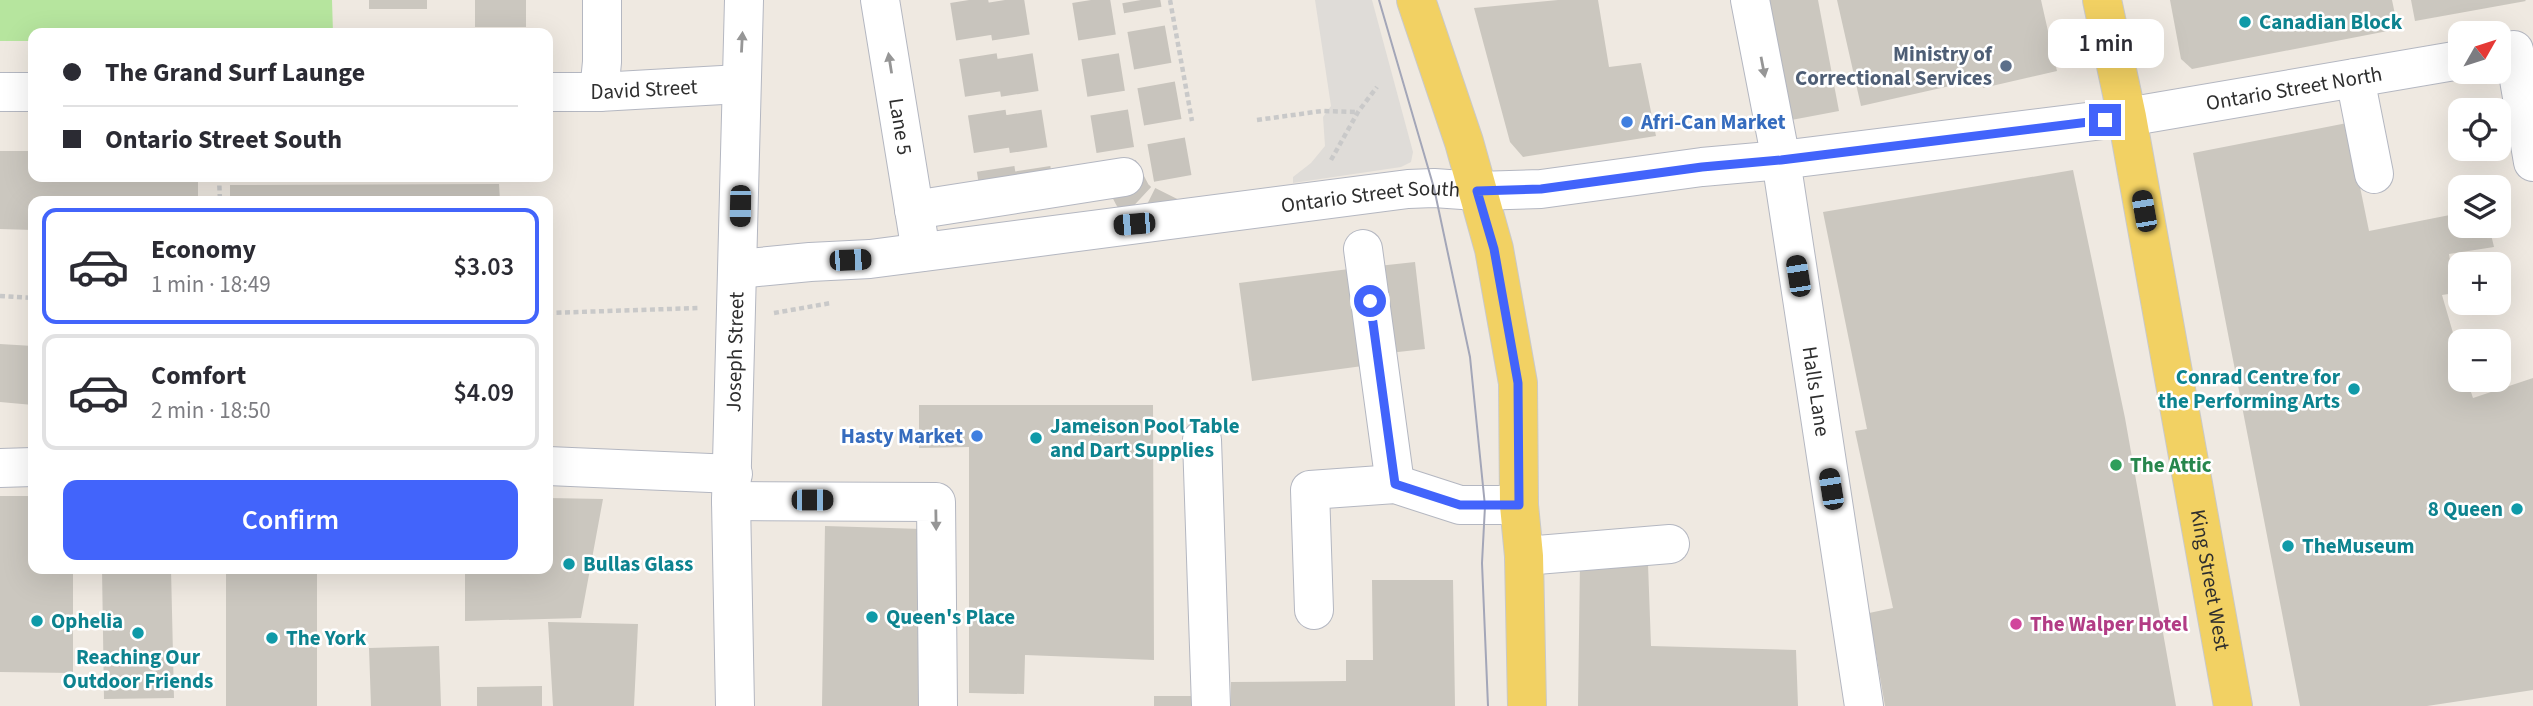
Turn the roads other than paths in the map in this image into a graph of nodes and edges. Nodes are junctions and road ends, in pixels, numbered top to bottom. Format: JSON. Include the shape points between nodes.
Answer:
{"nodes":[{"id":1,"x":602,"y":0,"type":"edge"},
{"id":2,"x":744,"y":0,"type":"edge"},
{"id":3,"x":880,"y":0,"type":"edge"},
{"id":4,"x":1416,"y":0,"type":"edge"},
{"id":5,"x":1750,"y":0,"type":"edge"},
{"id":6,"x":2102,"y":0,"type":"edge"},
{"id":7,"x":2515,"y":50,"type":"edge"},
{"id":8,"x":2448,"y":62,"type":"edge"},
{"id":9,"x":2355,"y":78,"type":"junction"},
{"id":10,"x":740,"y":84,"type":"junction"},
{"id":11,"x":0,"y":92,"type":"edge"},
{"id":12,"x":28,"y":92,"type":"edge"},
{"id":13,"x":553,"y":92,"type":"edge"},
{"id":14,"x":599,"y":92,"type":"junction"},
{"id":15,"x":2127,"y":117,"type":"junction"},
{"id":16,"x":1781,"y":160,"type":"junction"},
{"id":17,"x":2533,"y":162,"type":"edge"},
{"id":18,"x":2374,"y":174,"type":"dead end"},
{"id":19,"x":1124,"y":177,"type":"dead end"},
{"id":20,"x":1477,"y":191,"type":"junction"},
{"id":21,"x":914,"y":210,"type":"junction"},
{"id":22,"x":1363,"y":249,"type":"dead end"},
{"id":23,"x":921,"y":252,"type":"junction"},
{"id":24,"x":738,"y":269,"type":"junction"},
{"id":25,"x":1202,"y":440,"type":"dead end"},
{"id":26,"x":28,"y":467,"type":"edge"},
{"id":27,"x":553,"y":467,"type":"edge"},
{"id":28,"x":0,"y":468,"type":"edge"},
{"id":29,"x":1395,"y":484,"type":"junction"},
{"id":30,"x":732,"y":487,"type":"junction"},
{"id":31,"x":1519,"y":505,"type":"junction"},
{"id":32,"x":1670,"y":544,"type":"dead end"},
{"id":33,"x":1524,"y":556,"type":"junction"},
{"id":34,"x":1314,"y":610,"type":"dead end"},
{"id":35,"x":735,"y":706,"type":"edge"},
{"id":36,"x":938,"y":706,"type":"edge"},
{"id":37,"x":1211,"y":706,"type":"edge"},
{"id":38,"x":1527,"y":706,"type":"edge"},
{"id":39,"x":1864,"y":706,"type":"edge"},
{"id":40,"x":2233,"y":706,"type":"edge"}],
"edges":[{"from":1,"to":14,"type":"street"},
{"from":10,"to":2,"type":"street","name":"Joseph Street","one_way":true},
{"from":21,"to":3,"type":"street","name":"Lane 5","one_way":true},
{"from":4,"to":20,"type":"main road"},
{"from":5,"to":16,"type":"street","name":"Halls Lane","one_way":true},
{"from":6,"to":15,"type":"main road","name":"King Street West"},
{"from":7,"to":17,"type":"street"},
{"from":8,"to":9,"type":"street","name":"Ontario Street North"},
{"from":9,"to":15,"type":"street","name":"Ontario Street North"},
{"from":9,"to":18,"type":"street"},
{"from":10,"to":14,"type":"street","name":"David Street"},
{"from":10,"to":24,"type":"street","name":"Joseph Street"},
{"from":11,"to":12,"type":"street"},
{"from":13,"to":14,"type":"street","name":"David Street"},
{"from":15,"to":16,"type":"street","name":"Ontario Street South"},
{"from":15,"to":40,"type":"main road","name":"King Street West"},
{"from":16,"to":20,"type":"street","name":"Ontario Street South","via":[[1541,189]]},
{"from":16,"to":39,"type":"street","name":"Halls Lane"},
{"from":19,"to":21,"type":"street"},
{"from":20,"to":23,"type":"street","name":"Ontario Street South","via":[[1408,189]]},
{"from":20,"to":31,"type":"main road","via":[[1494,249],[1518,383]]},
{"from":21,"to":23,"type":"street","name":"Lane 5"},
{"from":22,"to":29,"type":"street"},
{"from":23,"to":24,"type":"street","name":"Ontario Street South"},
{"from":24,"to":30,"type":"street","name":"Joseph Street"},
{"from":25,"to":37,"type":"street"},
{"from":26,"to":28,"type":"street"},
{"from":27,"to":30,"type":"street"},
{"from":29,"to":31,"type":"street","via":[[1460,505]]},
{"from":29,"to":34,"type":"street","via":[[1310,490]]},
{"from":30,"to":35,"type":"street","name":"Joseph Street"},
{"from":30,"to":36,"type":"street","one_way":true,"via":[[861,500],[936,502]]},
{"from":31,"to":33,"type":"main road"},
{"from":32,"to":33,"type":"street"},
{"from":33,"to":38,"type":"main road"}]}
